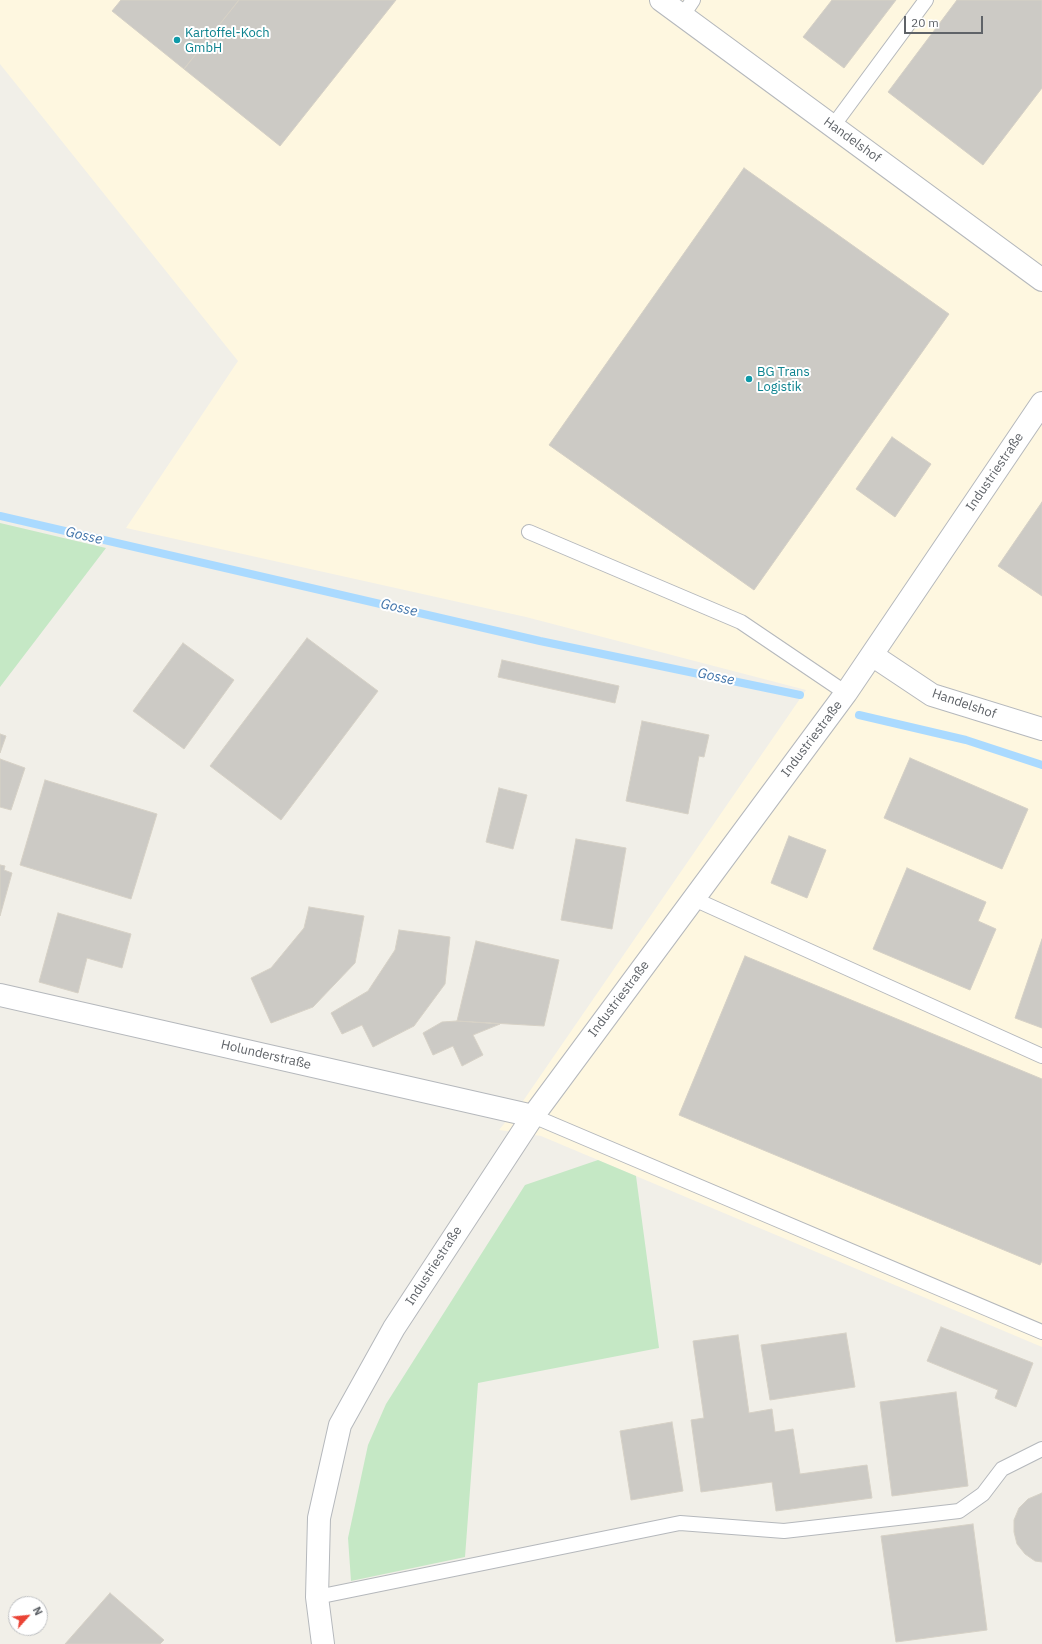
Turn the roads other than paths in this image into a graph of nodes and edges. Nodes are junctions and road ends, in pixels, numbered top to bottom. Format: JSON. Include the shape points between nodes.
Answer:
{"nodes":[{"id":1,"x":662,"y":0,"type":"edge"},
{"id":2,"x":926,"y":0,"type":"edge"},
{"id":3,"x":688,"y":8,"type":"edge"},
{"id":4,"x":833,"y":126,"type":"junction"},
{"id":5,"x":1042,"y":280,"type":"edge"},
{"id":6,"x":1042,"y":403,"type":"edge"},
{"id":7,"x":529,"y":532,"type":"dead end"},
{"id":8,"x":872,"y":655,"type":"junction"},
{"id":9,"x":846,"y":693,"type":"junction"},
{"id":10,"x":1042,"y":729,"type":"edge"},
{"id":11,"x":694,"y":899,"type":"junction"},
{"id":12,"x":0,"y":994,"type":"edge"},
{"id":13,"x":1042,"y":1056,"type":"edge"},
{"id":14,"x":533,"y":1116,"type":"junction"},
{"id":15,"x":1042,"y":1332,"type":"edge"},
{"id":16,"x":1042,"y":1449,"type":"edge"},
{"id":17,"x":317,"y":1597,"type":"junction"},
{"id":18,"x":323,"y":1644,"type":"edge"}],
"edges":[{"from":1,"to":3,"type":"street","name":"Handelshof"},
{"from":2,"to":4,"type":"lane"},
{"from":3,"to":4,"type":"street","name":"Handelshof"},
{"from":4,"to":5,"type":"street","name":"Handelshof"},
{"from":6,"to":8,"type":"street","name":"Industriestraße"},
{"from":7,"to":9,"type":"lane","via":[[741,622]]},
{"from":8,"to":9,"type":"street","name":"Industriestraße"},
{"from":8,"to":10,"type":"street","name":"Handelshof","via":[[932,695]]},
{"from":9,"to":11,"type":"street","name":"Industriestraße"},
{"from":11,"to":13,"type":"lane"},
{"from":11,"to":14,"type":"street","name":"Industriestraße"},
{"from":12,"to":14,"type":"street","name":"Holunderstraße"},
{"from":14,"to":15,"type":"lane"},
{"from":14,"to":17,"type":"street","name":"Industriestraße","via":[[394,1328],[340,1425],[318,1518]]},
{"from":16,"to":17,"type":"lane","via":[[1002,1469],[983,1494],[959,1510],[784,1531],[680,1524]]},
{"from":17,"to":18,"type":"street","name":"Industriestraße"}]}
